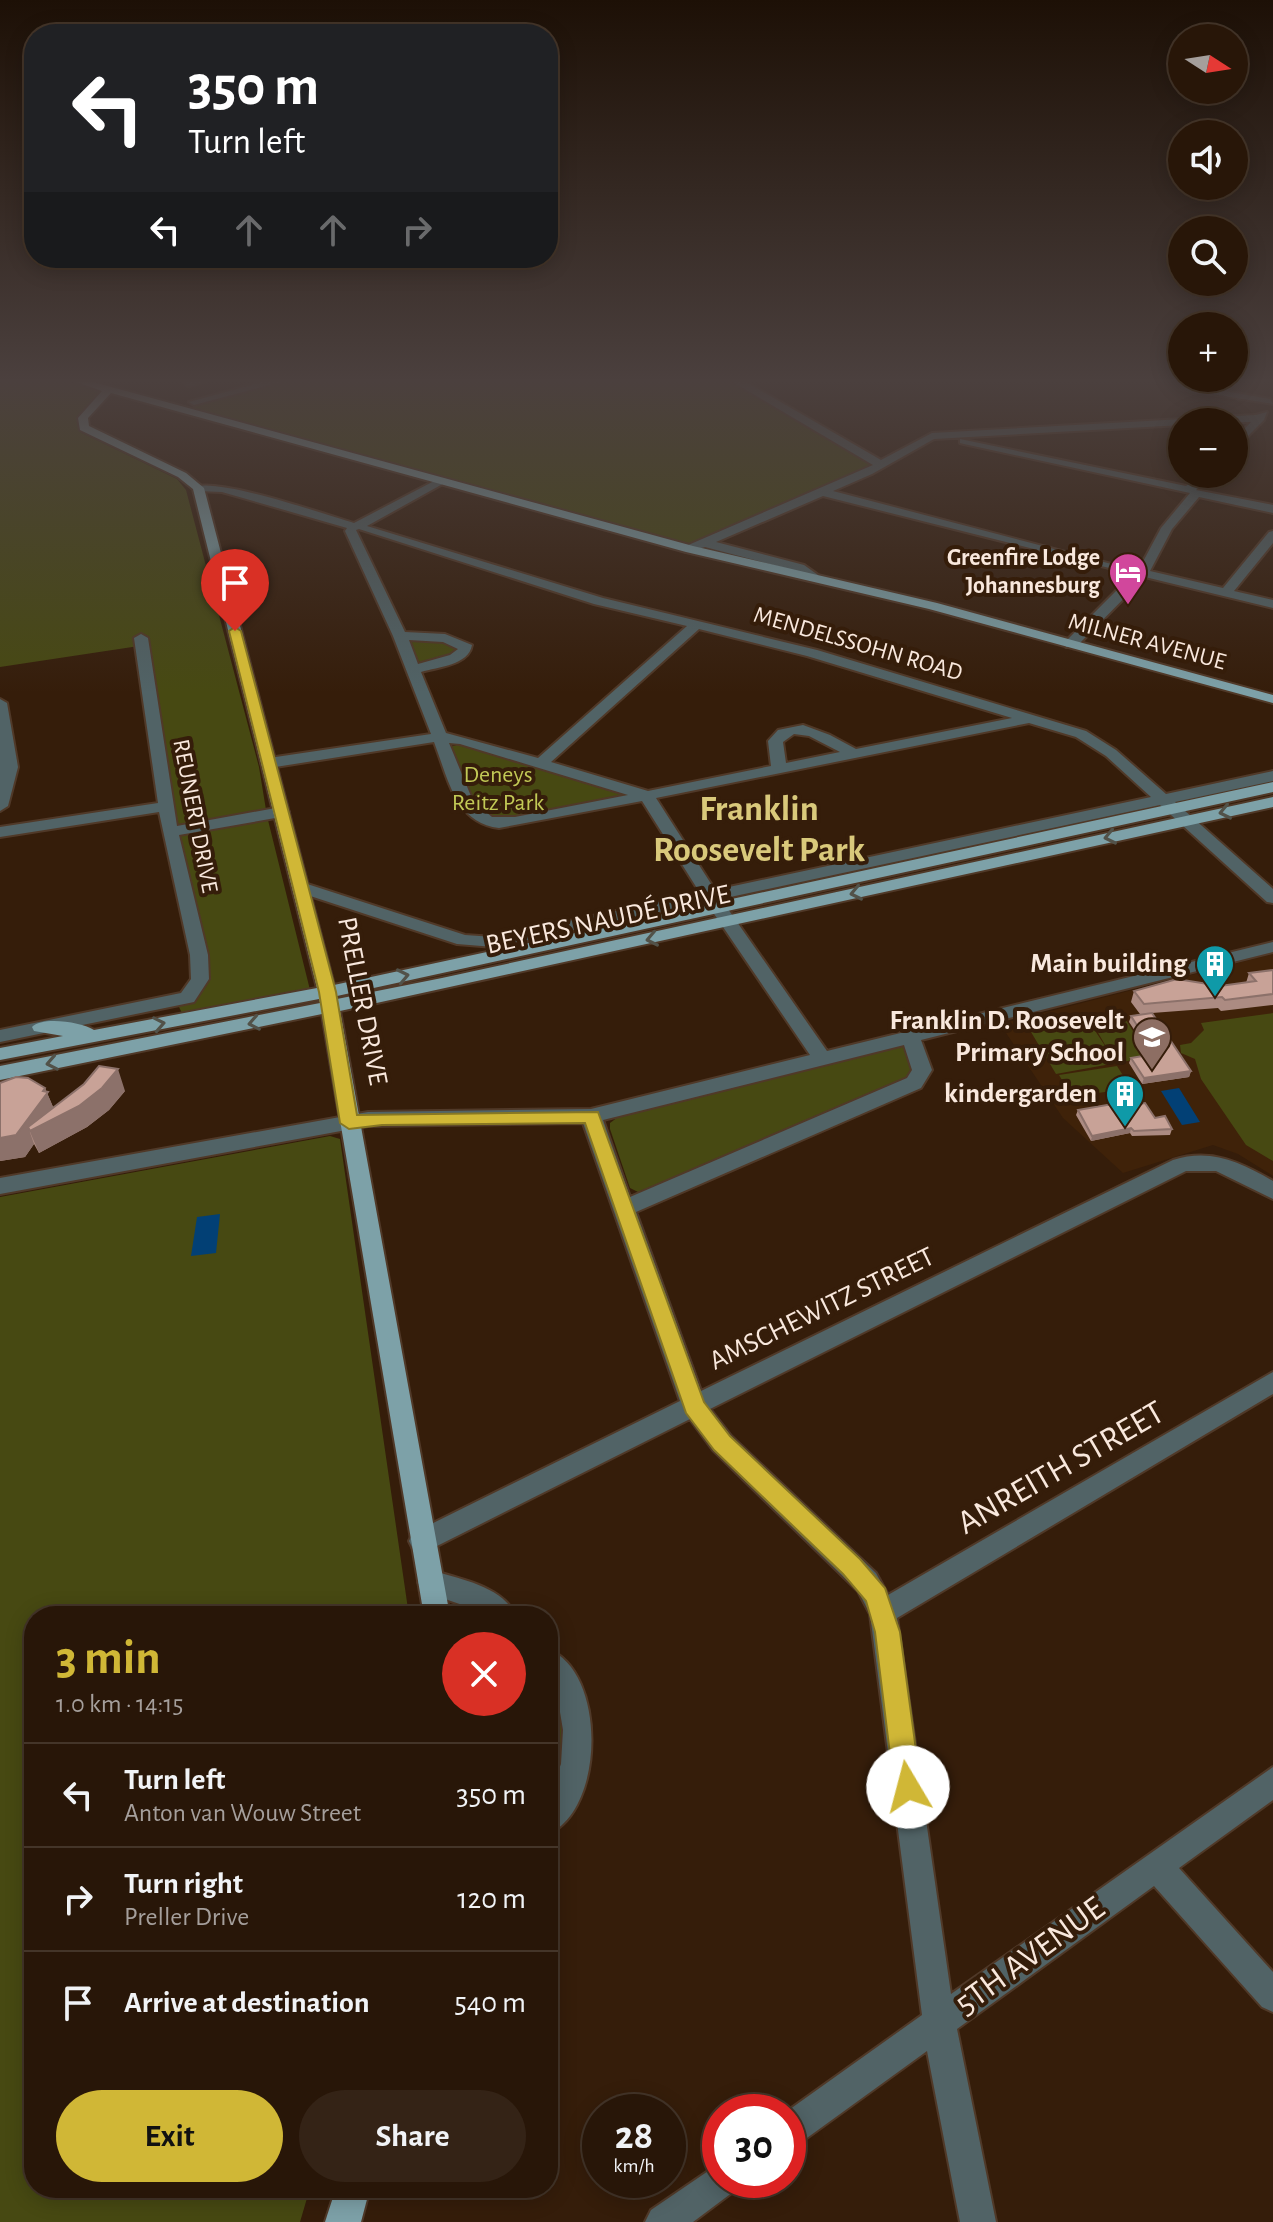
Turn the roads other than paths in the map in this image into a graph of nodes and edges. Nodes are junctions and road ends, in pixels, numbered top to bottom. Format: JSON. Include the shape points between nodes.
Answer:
{"nodes":[{"id":1,"x":195,"y":486,"type":"edge"},
{"id":2,"x":434,"y":486,"type":"edge"},
{"id":3,"x":459,"y":486,"type":"edge"},
{"id":4,"x":832,"y":486,"type":"edge"},
{"id":5,"x":1166,"y":486,"type":"edge"},
{"id":6,"x":198,"y":488,"type":"junction"},
{"id":7,"x":1196,"y":488,"type":"edge"},
{"id":8,"x":819,"y":491,"type":"junction"},
{"id":9,"x":1193,"y":492,"type":"junction"},
{"id":10,"x":1273,"y":509,"type":"edge"},
{"id":11,"x":359,"y":529,"type":"junction"},
{"id":12,"x":1273,"y":535,"type":"edge"},
{"id":13,"x":704,"y":543,"type":"junction"},
{"id":14,"x":690,"y":549,"type":"junction"},
{"id":15,"x":1139,"y":571,"type":"junction"},
{"id":16,"x":814,"y":578,"type":"junction"},
{"id":17,"x":1226,"y":593,"type":"junction"},
{"id":18,"x":1273,"y":604,"type":"edge"},
{"id":19,"x":696,"y":625,"type":"junction"},
{"id":20,"x":400,"y":636,"type":"junction"},
{"id":21,"x":141,"y":638,"type":"dead end"},
{"id":22,"x":1071,"y":644,"type":"junction"},
{"id":23,"x":414,"y":670,"type":"junction"},
{"id":24,"x":1273,"y":699,"type":"edge"},
{"id":25,"x":0,"y":703,"type":"edge"},
{"id":26,"x":1032,"y":719,"type":"junction"},
{"id":27,"x":441,"y":737,"type":"junction"},
{"id":28,"x":854,"y":754,"type":"junction"},
{"id":29,"x":269,"y":763,"type":"junction"},
{"id":30,"x":541,"y":763,"type":"junction"},
{"id":31,"x":779,"y":769,"type":"junction"},
{"id":32,"x":1273,"y":776,"type":"edge"},
{"id":33,"x":1273,"y":787,"type":"edge"},
{"id":34,"x":646,"y":795,"type":"junction"},
{"id":35,"x":1273,"y":802,"type":"edge"},
{"id":36,"x":0,"y":806,"type":"edge"},
{"id":37,"x":166,"y":806,"type":"junction"},
{"id":38,"x":1174,"y":809,"type":"junction"},
{"id":39,"x":281,"y":812,"type":"junction"},
{"id":40,"x":0,"y":832,"type":"edge"},
{"id":41,"x":170,"y":832,"type":"junction"},
{"id":42,"x":301,"y":887,"type":"junction"},
{"id":43,"x":1273,"y":898,"type":"edge"},
{"id":44,"x":719,"y":909,"type":"junction"},
{"id":45,"x":1273,"y":947,"type":"edge"},
{"id":46,"x":329,"y":1000,"type":"junction"},
{"id":47,"x":41,"y":1027,"type":"junction"},
{"id":48,"x":106,"y":1034,"type":"junction"},
{"id":49,"x":0,"y":1036,"type":"edge"},
{"id":50,"x":911,"y":1038,"type":"junction"},
{"id":51,"x":0,"y":1054,"type":"edge"},
{"id":52,"x":22,"y":1059,"type":"junction"},
{"id":53,"x":823,"y":1059,"type":"junction"},
{"id":54,"x":0,"y":1073,"type":"edge"},
{"id":55,"x":591,"y":1116,"type":"junction"},
{"id":56,"x":349,"y":1123,"type":"junction"},
{"id":57,"x":0,"y":1186,"type":"edge"},
{"id":58,"x":1273,"y":1191,"type":"edge"},
{"id":59,"x":625,"y":1208,"type":"junction"},
{"id":60,"x":1273,"y":1382,"type":"edge"},
{"id":61,"x":694,"y":1406,"type":"junction"},
{"id":62,"x":422,"y":1541,"type":"junction"},
{"id":63,"x":431,"y":1582,"type":"junction"},
{"id":64,"x":435,"y":1606,"type":"edge"},
{"id":65,"x":490,"y":1606,"type":"edge"},
{"id":66,"x":883,"y":1612,"type":"junction"},
{"id":67,"x":558,"y":1678,"type":"edge"},
{"id":68,"x":1273,"y":1782,"type":"edge"},
{"id":69,"x":558,"y":1807,"type":"edge"},
{"id":70,"x":1157,"y":1866,"type":"junction"},
{"id":71,"x":1273,"y":1996,"type":"edge"},
{"id":72,"x":940,"y":2021,"type":"junction"},
{"id":73,"x":806,"y":2118,"type":"edge"},
{"id":74,"x":702,"y":2194,"type":"edge"},
{"id":75,"x":350,"y":2198,"type":"edge"},
{"id":76,"x":343,"y":2222,"type":"edge"},
{"id":77,"x":663,"y":2222,"type":"edge"},
{"id":78,"x":978,"y":2222,"type":"edge"}],
"edges":[{"from":1,"to":6,"type":"main road","name":"MENDELSSOHN ROAD"},
{"from":2,"to":11,"type":"street"},
{"from":3,"to":14,"type":"main road","name":"MILNER AVENUE"},
{"from":4,"to":8,"type":"street"},
{"from":5,"to":9,"type":"street"},
{"from":6,"to":11,"type":"street","name":"MENDELSSOHN ROAD","via":[[223,489]]},
{"from":6,"to":29,"type":"main road","name":"PRELLER DRIVE"},
{"from":7,"to":9,"type":"street"},
{"from":8,"to":13,"type":"street"},
{"from":8,"to":15,"type":"street"},
{"from":9,"to":10,"type":"street"},
{"from":9,"to":15,"type":"street"},
{"from":11,"to":19,"type":"street","name":"MENDELSSOHN ROAD"},
{"from":11,"to":20,"type":"street"},
{"from":12,"to":17,"type":"street"},
{"from":13,"to":14,"type":"street"},
{"from":13,"to":16,"type":"street","via":[[800,568]]},
{"from":14,"to":16,"type":"main road","name":"MILNER AVENUE"},
{"from":15,"to":17,"type":"street"},
{"from":15,"to":22,"type":"street"},
{"from":16,"to":22,"type":"main road","name":"MILNER AVENUE"},
{"from":17,"to":18,"type":"street"},
{"from":19,"to":26,"type":"street","name":"MENDELSSOHN ROAD","via":[[812,653]]},
{"from":19,"to":30,"type":"street"},
{"from":20,"to":23,"type":"street"},
{"from":20,"to":23,"type":"street","via":[[445,638],[465,645],[459,656]]},
{"from":21,"to":37,"type":"street","name":"REUNERT DRIVE"},
{"from":22,"to":24,"type":"main road","name":"MILNER AVENUE"},
{"from":23,"to":27,"type":"street"},
{"from":25,"to":36,"type":"street","via":[[10,767]]},
{"from":26,"to":28,"type":"street"},
{"from":26,"to":38,"type":"street","name":"MENDELSSOHN ROAD","via":[[1101,745]]},
{"from":27,"to":29,"type":"street"},
{"from":27,"to":30,"type":"street"},
{"from":27,"to":34,"type":"street","via":[[468,808],[485,821],[515,822]]},
{"from":28,"to":31,"type":"street"},
{"from":28,"to":31,"type":"street","via":[[812,732],[785,732],[775,741]]},
{"from":29,"to":39,"type":"main road","name":"PRELLER DRIVE"},
{"from":30,"to":34,"type":"street"},
{"from":31,"to":34,"type":"street"},
{"from":32,"to":38,"type":"street","name":"BEYERS NAUDÉ DRIVE"},
{"from":33,"to":38,"type":"main road","name":"BEYERS NAUDÉ DRIVE"},
{"from":34,"to":44,"type":"street"},
{"from":35,"to":38,"type":"main road","name":"BEYERS NAUDÉ DRIVE","one_way":true},
{"from":37,"to":40,"type":"street"},
{"from":37,"to":41,"type":"street","name":"REUNERT DRIVE"},
{"from":38,"to":43,"type":"street","name":"MENDELSSOHN ROAD"},
{"from":38,"to":44,"type":"main road","name":"BEYERS NAUDÉ DRIVE"},
{"from":38,"to":44,"type":"street","name":"BEYERS NAUDÉ DRIVE"},
{"from":39,"to":41,"type":"street"},
{"from":39,"to":42,"type":"main road","name":"PRELLER DRIVE"},
{"from":41,"to":47,"type":"street","name":"REUNERT DRIVE","via":[[200,979],[187,998]]},
{"from":42,"to":44,"type":"street","name":"BEYERS NAUDÉ DRIVE","via":[[478,942]]},
{"from":42,"to":46,"type":"main road","name":"PRELLER DRIVE"},
{"from":44,"to":46,"type":"main road","name":"BEYERS NAUDÉ DRIVE"},
{"from":44,"to":53,"type":"street"},
{"from":45,"to":50,"type":"street"},
{"from":48,"to":46,"type":"main road","name":"BEYERS NAUDÉ DRIVE","one_way":true},
{"from":46,"to":52,"type":"main road","name":"BEYERS NAUDÉ DRIVE","one_way":true},
{"from":46,"to":56,"type":"main road","name":"PRELLER DRIVE"},
{"from":47,"to":48,"type":"main road"},
{"from":47,"to":49,"type":"street"},
{"from":48,"to":52,"type":"main road","name":"BEYERS NAUDÉ DRIVE"},
{"from":50,"to":53,"type":"street"},
{"from":50,"to":59,"type":"street","via":[[922,1070],[914,1083]]},
{"from":51,"to":52,"type":"main road","name":"BEYERS NAUDÉ DRIVE"},
{"from":52,"to":54,"type":"main road","name":"BEYERS NAUDÉ DRIVE"},
{"from":53,"to":55,"type":"street"},
{"from":55,"to":56,"type":"street"},
{"from":55,"to":59,"type":"street"},
{"from":56,"to":57,"type":"street"},
{"from":56,"to":62,"type":"main road","name":"PRELLER DRIVE"},
{"from":58,"to":61,"type":"street","name":"AMSCHEWITZ STREET","via":[[1227,1166],[1207,1161],[1180,1165]]},
{"from":59,"to":61,"type":"street"},
{"from":60,"to":66,"type":"street","name":"ANREITH STREET"},
{"from":61,"to":62,"type":"street","name":"AMSCHEWITZ STREET"},
{"from":61,"to":66,"type":"street","via":[[722,1443],[867,1582]]},
{"from":62,"to":63,"type":"main road","name":"PRELLER DRIVE"},
{"from":63,"to":64,"type":"main road","name":"PRELLER DRIVE"},
{"from":63,"to":65,"type":"street"},
{"from":66,"to":72,"type":"street"},
{"from":67,"to":69,"type":"street","via":[[572,1701],[575,1750],[573,1778]]},
{"from":68,"to":70,"type":"street","name":"5TH AVENUE"},
{"from":70,"to":71,"type":"street"},
{"from":70,"to":72,"type":"street","name":"5TH AVENUE"},
{"from":72,"to":73,"type":"street","name":"5TH AVENUE"},
{"from":72,"to":78,"type":"street","via":[[963,2165]]},
{"from":74,"to":77,"type":"street"},
{"from":75,"to":76,"type":"main road"}]}
